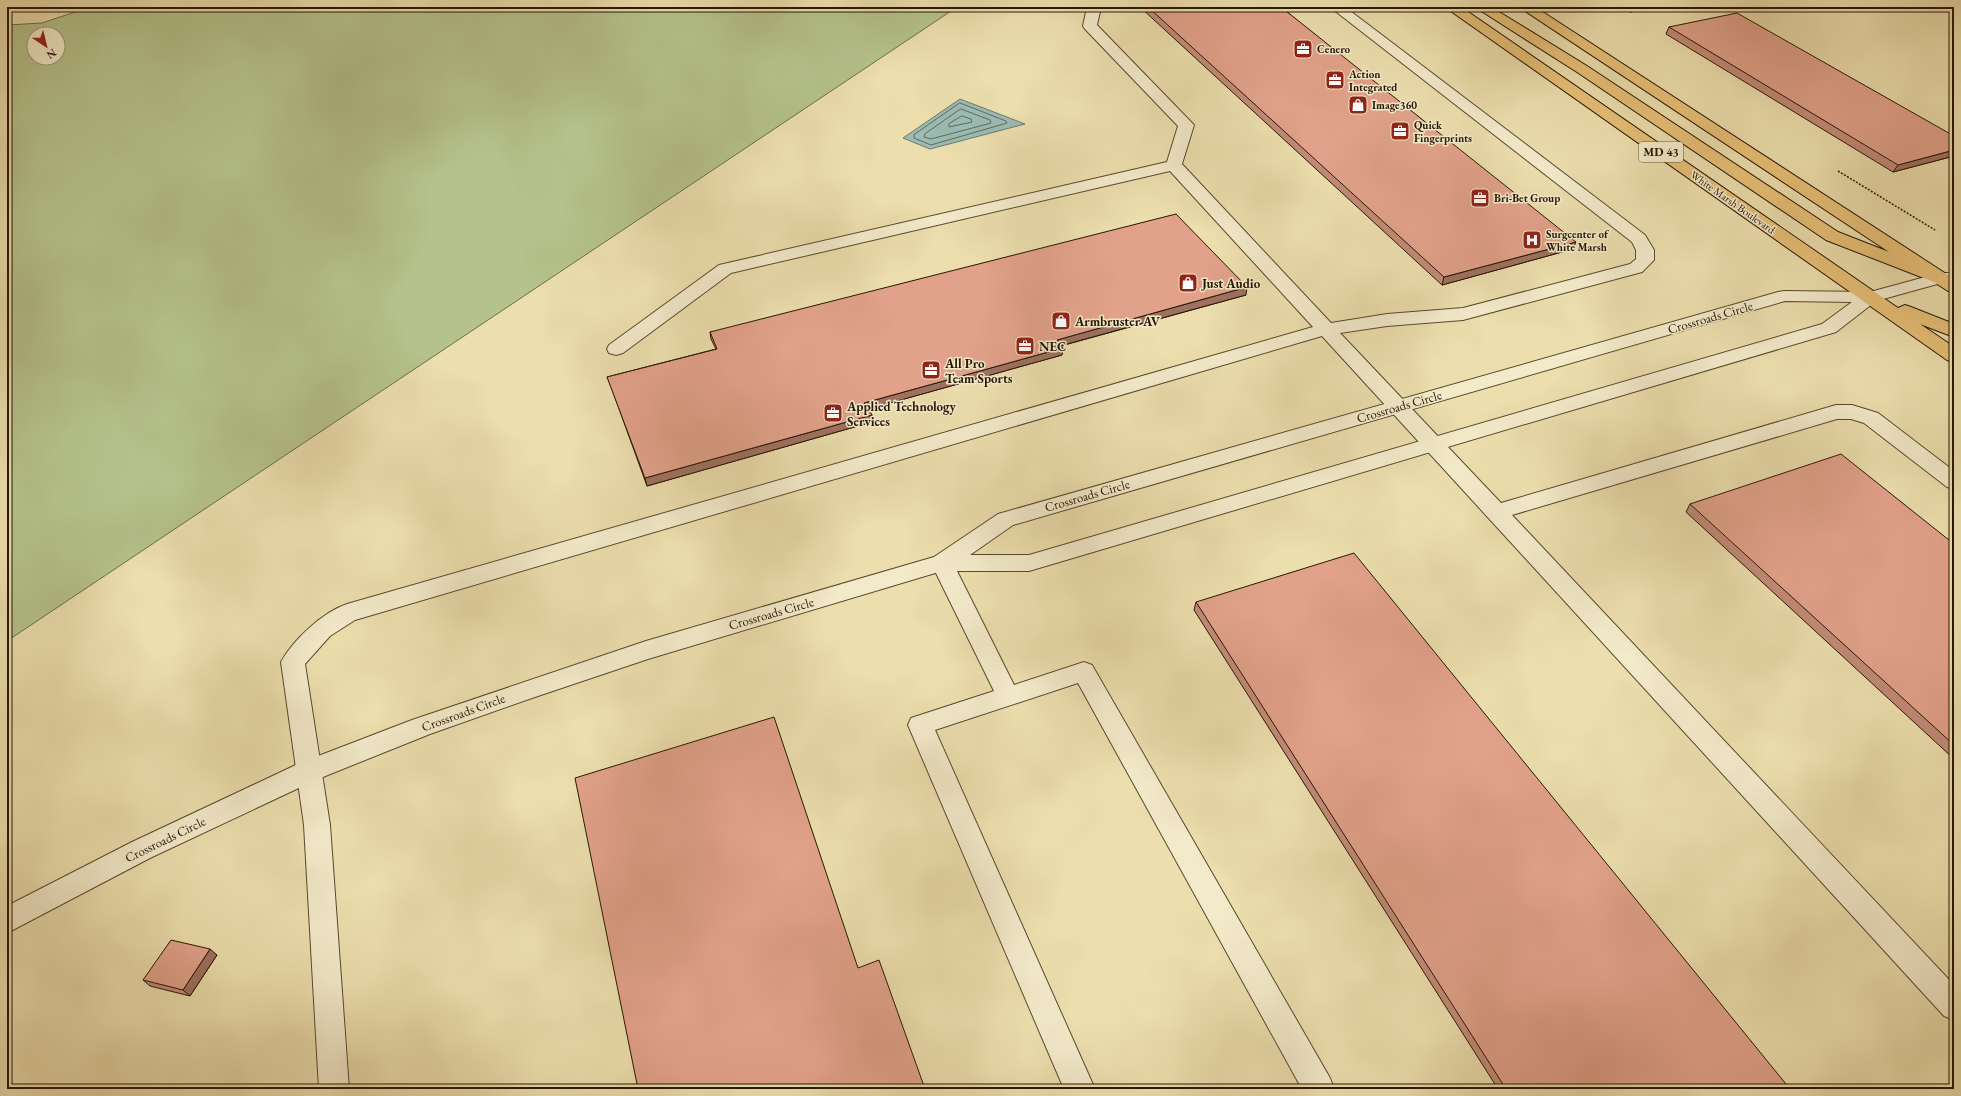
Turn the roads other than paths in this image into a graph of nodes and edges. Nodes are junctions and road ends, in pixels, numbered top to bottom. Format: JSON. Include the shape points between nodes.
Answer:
{"nodes":[{"id":1,"x":1094,"y":7,"type":"edge"},
{"id":2,"x":1337,"y":7,"type":"edge"},
{"id":3,"x":1452,"y":7,"type":"edge"},
{"id":4,"x":1482,"y":7,"type":"edge"},
{"id":5,"x":1526,"y":7,"type":"edge"},
{"id":6,"x":1174,"y":165,"type":"junction"},
{"id":7,"x":1954,"y":266,"type":"edge"},
{"id":8,"x":1949,"y":281,"type":"edge"},
{"id":9,"x":1870,"y":298,"type":"junction"},
{"id":10,"x":1326,"y":329,"type":"junction"},
{"id":11,"x":1954,"y":331,"type":"edge"},
{"id":12,"x":616,"y":349,"type":"dead end"},
{"id":13,"x":1954,"y":356,"type":"edge"},
{"id":14,"x":1398,"y":406,"type":"junction"},
{"id":15,"x":1434,"y":444,"type":"junction"},
{"id":16,"x":1954,"y":482,"type":"edge"},
{"id":17,"x":1496,"y":512,"type":"junction"},
{"id":18,"x":942,"y":562,"type":"junction"},
{"id":19,"x":1008,"y":696,"type":"junction"},
{"id":20,"x":309,"y":771,"type":"junction"},
{"id":21,"x":7,"y":920,"type":"edge"},
{"id":22,"x":1954,"y":1006,"type":"edge"},
{"id":23,"x":334,"y":1089,"type":"edge"},
{"id":24,"x":1080,"y":1089,"type":"edge"},
{"id":25,"x":1319,"y":1089,"type":"edge"}],
"edges":[{"from":1,"to":6,"type":"street","via":[[1090,26],[1186,125]]},
{"from":2,"to":10,"type":"street","via":[[1639,239],[1645,250],[1645,260],[1636,268],[1620,273],[1463,314],[1387,320]]},
{"from":3,"to":9,"type":"main road","name":"White Marsh Boulevard","number":"MD 43"},
{"from":4,"to":8,"type":"main road","via":[[1582,69],[1832,236]]},
{"from":5,"to":8,"type":"main road"},
{"from":6,"to":10,"type":"street"},
{"from":6,"to":12,"type":"street","via":[[725,269]]},
{"from":7,"to":8,"type":"street","name":"Crossroads Circle"},
{"from":8,"to":9,"type":"street","name":"Crossroads Circle"},
{"from":9,"to":11,"type":"main road"},
{"from":9,"to":13,"type":"main road","name":"White Marsh Boulevard","number":"MD 43"},
{"from":9,"to":14,"type":"street","name":"Crossroads Circle","via":[[1784,296]]},
{"from":9,"to":15,"type":"street","name":"Crossroads Circle","via":[[1829,328]]},
{"from":10,"to":14,"type":"street"},
{"from":10,"to":20,"type":"street","via":[[347,613],[322,630],[293,662]]},
{"from":14,"to":15,"type":"street"},
{"from":14,"to":18,"type":"street","name":"Crossroads Circle","via":[[1006,519]]},
{"from":15,"to":17,"type":"street"},
{"from":15,"to":18,"type":"street","name":"Crossroads Circle","via":[[1029,563]]},
{"from":16,"to":17,"type":"street","via":[[1872,418],[1852,412],[1836,412]]},
{"from":17,"to":22,"type":"street"},
{"from":18,"to":19,"type":"street"},
{"from":18,"to":20,"type":"street","name":"Crossroads Circle","via":[[646,650],[421,727]]},
{"from":19,"to":24,"type":"street","via":[[920,725]]},
{"from":19,"to":25,"type":"street","via":[[1084,672]]},
{"from":20,"to":21,"type":"street","name":"Crossroads Circle","via":[[141,850]]},
{"from":20,"to":23,"type":"street","via":[[317,825]]}]}
